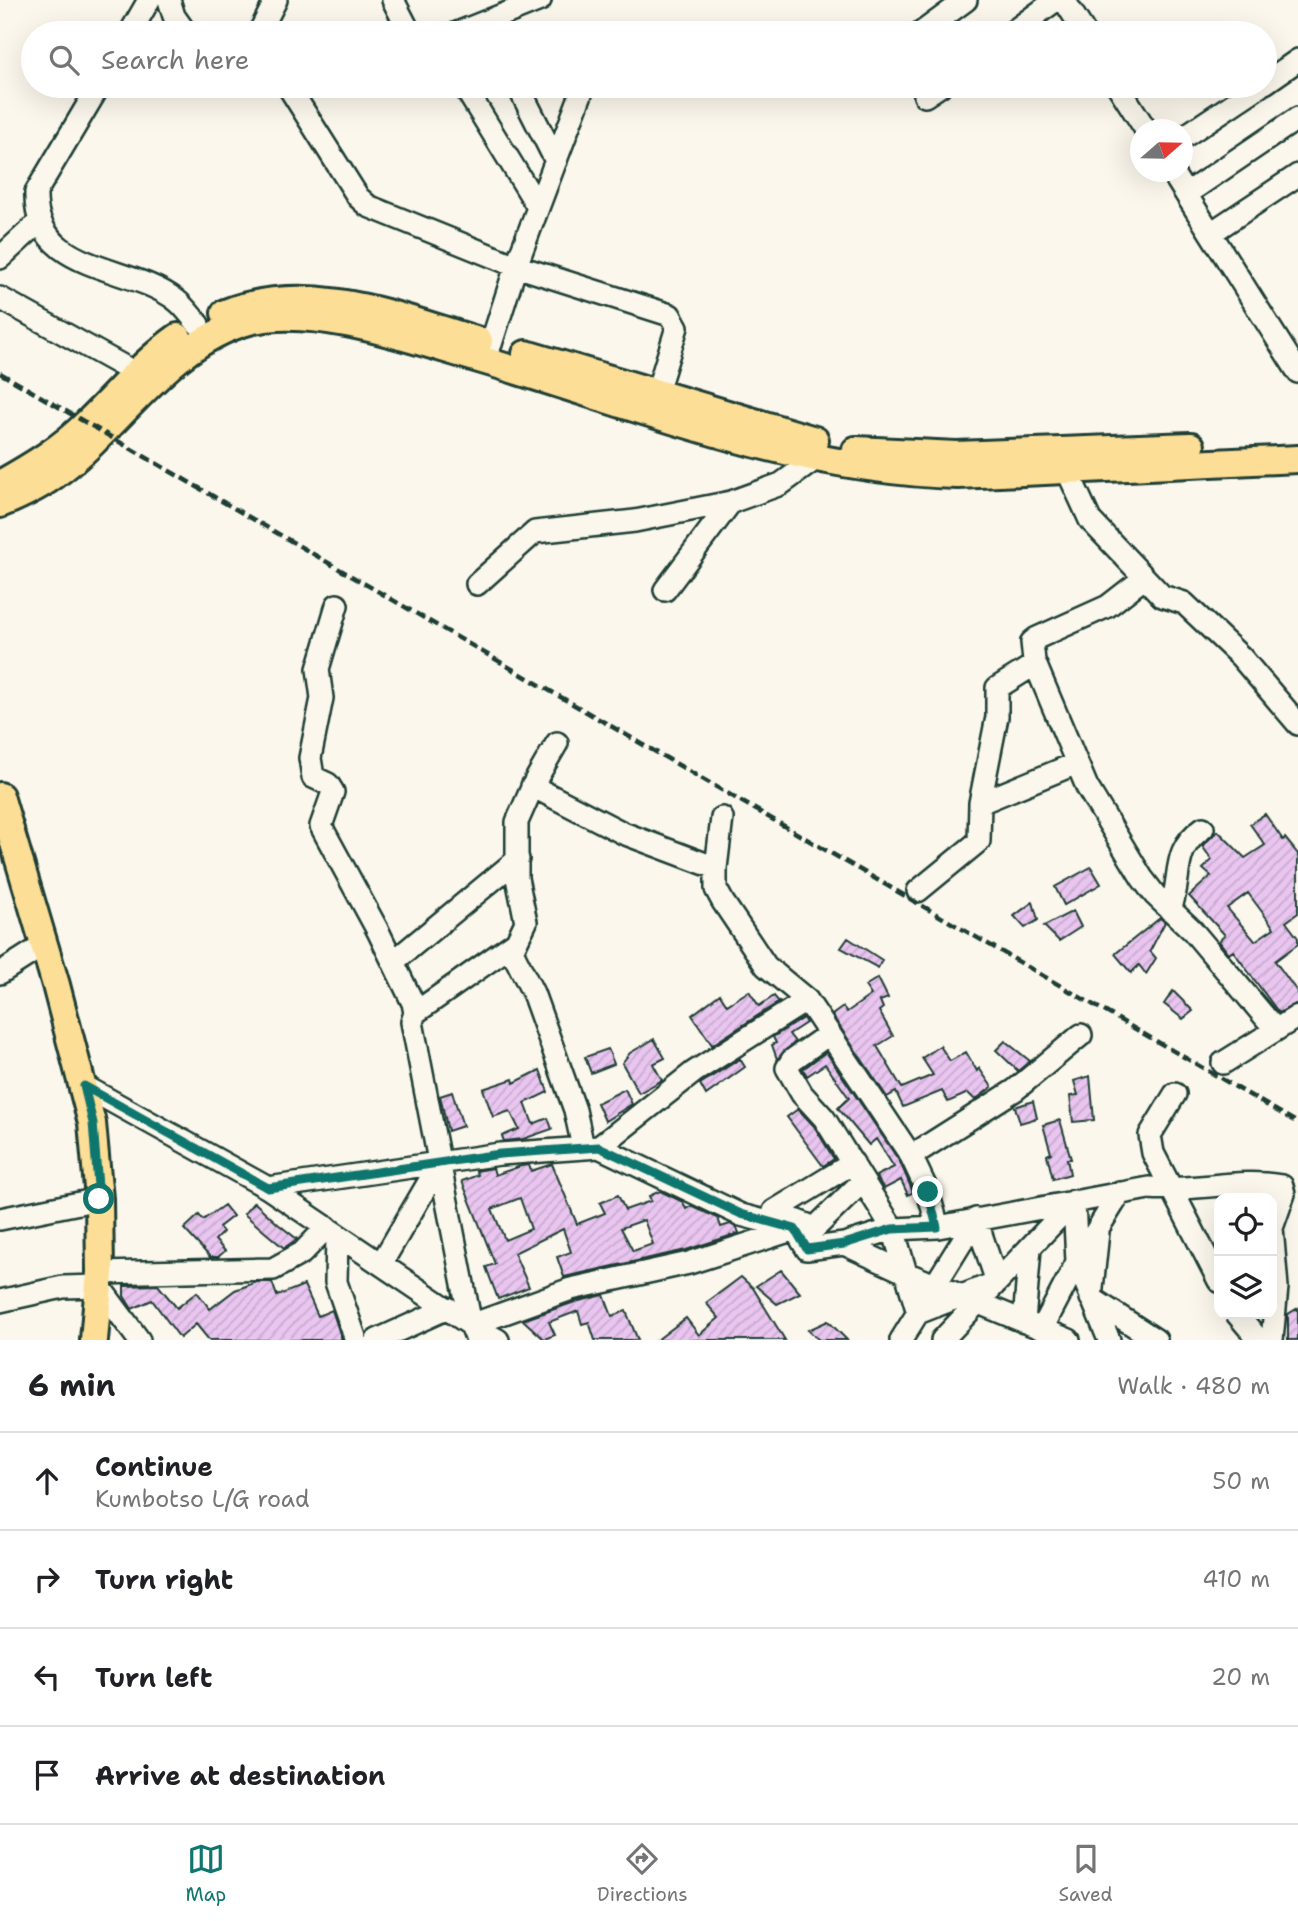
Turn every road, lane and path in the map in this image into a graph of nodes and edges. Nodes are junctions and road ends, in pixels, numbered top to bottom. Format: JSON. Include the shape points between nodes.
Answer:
{"nodes":[{"id":1,"x":149,"y":0,"type":"edge"},
{"id":2,"x":169,"y":0,"type":"edge"},
{"id":3,"x":276,"y":0,"type":"edge"},
{"id":4,"x":393,"y":0,"type":"edge"},
{"id":5,"x":540,"y":0,"type":"edge"},
{"id":6,"x":966,"y":0,"type":"edge"},
{"id":7,"x":1056,"y":0,"type":"edge"},
{"id":8,"x":1064,"y":0,"type":"edge"},
{"id":9,"x":137,"y":21,"type":"edge"},
{"id":10,"x":180,"y":21,"type":"edge"},
{"id":11,"x":265,"y":21,"type":"edge"},
{"id":12,"x":404,"y":21,"type":"edge"},
{"id":13,"x":500,"y":21,"type":"edge"},
{"id":14,"x":937,"y":21,"type":"edge"},
{"id":15,"x":1027,"y":21,"type":"edge"},
{"id":16,"x":1077,"y":21,"type":"edge"},
{"id":17,"x":1298,"y":60,"type":"edge"},
{"id":18,"x":1277,"y":74,"type":"edge"},
{"id":19,"x":92,"y":98,"type":"edge"},
{"id":20,"x":296,"y":98,"type":"edge"},
{"id":21,"x":471,"y":98,"type":"edge"},
{"id":22,"x":524,"y":98,"type":"edge"},
{"id":23,"x":580,"y":98,"type":"edge"},
{"id":24,"x":1126,"y":98,"type":"edge"},
{"id":25,"x":1242,"y":98,"type":"edge"},
{"id":26,"x":1298,"y":118,"type":"edge"},
{"id":27,"x":1139,"y":119,"type":"edge"},
{"id":28,"x":1193,"y":131,"type":"edge"},
{"id":29,"x":556,"y":161,"type":"junction"},
{"id":30,"x":1298,"y":175,"type":"edge"},
{"id":31,"x":1178,"y":182,"type":"edge"},
{"id":32,"x":1186,"y":194,"type":"junction"},
{"id":33,"x":538,"y":207,"type":"junction"},
{"id":34,"x":40,"y":222,"type":"junction"},
{"id":35,"x":1211,"y":233,"type":"junction"},
{"id":36,"x":0,"y":258,"type":"edge"},
{"id":37,"x":516,"y":266,"type":"junction"},
{"id":38,"x":0,"y":298,"type":"edge"},
{"id":39,"x":198,"y":324,"type":"junction"},
{"id":40,"x":491,"y":344,"type":"junction"},
{"id":41,"x":1294,"y":359,"type":"edge"},
{"id":42,"x":144,"y":378,"type":"junction"},
{"id":43,"x":657,"y":392,"type":"junction"},
{"id":44,"x":1298,"y":441,"type":"edge"},
{"id":45,"x":817,"y":458,"type":"junction"},
{"id":46,"x":1298,"y":459,"type":"edge"},
{"id":47,"x":1067,"y":470,"type":"junction"},
{"id":48,"x":0,"y":484,"type":"edge"},
{"id":49,"x":731,"y":502,"type":"junction"},
{"id":50,"x":0,"y":504,"type":"edge"},
{"id":51,"x":1144,"y":578,"type":"junction"},
{"id":52,"x":477,"y":584,"type":"dead end"},
{"id":53,"x":665,"y":590,"type":"dead end"},
{"id":54,"x":337,"y":605,"type":"dead end"},
{"id":55,"x":1034,"y":661,"type":"junction"},
{"id":56,"x":1298,"y":724,"type":"edge"},
{"id":57,"x":557,"y":743,"type":"dead end"},
{"id":58,"x":1077,"y":763,"type":"junction"},
{"id":59,"x":532,"y":786,"type":"junction"},
{"id":60,"x":0,"y":796,"type":"edge"},
{"id":61,"x":980,"y":803,"type":"junction"},
{"id":62,"x":722,"y":818,"type":"dead end"},
{"id":63,"x":1203,"y":828,"type":"dead end"},
{"id":64,"x":517,"y":859,"type":"junction"},
{"id":65,"x":716,"y":868,"type":"junction"},
{"id":66,"x":918,"y":891,"type":"dead end"},
{"id":67,"x":1170,"y":910,"type":"junction"},
{"id":68,"x":516,"y":942,"type":"junction"},
{"id":69,"x":44,"y":945,"type":"junction"},
{"id":70,"x":393,"y":962,"type":"junction"},
{"id":71,"x":0,"y":973,"type":"edge"},
{"id":72,"x":807,"y":1000,"type":"junction"},
{"id":73,"x":415,"y":1013,"type":"junction"},
{"id":74,"x":1298,"y":1016,"type":"edge"},
{"id":75,"x":1276,"y":1030,"type":"junction"},
{"id":76,"x":829,"y":1034,"type":"junction"},
{"id":77,"x":1081,"y":1035,"type":"dead end"},
{"id":78,"x":1223,"y":1063,"type":"dead end"},
{"id":79,"x":84,"y":1086,"type":"junction"},
{"id":80,"x":1175,"y":1094,"type":"dead end"},
{"id":81,"x":591,"y":1147,"type":"junction"},
{"id":82,"x":911,"y":1156,"type":"junction"},
{"id":83,"x":440,"y":1163,"type":"junction"},
{"id":84,"x":268,"y":1188,"type":"junction"},
{"id":85,"x":1171,"y":1190,"type":"junction"},
{"id":86,"x":1119,"y":1193,"type":"junction"},
{"id":87,"x":99,"y":1199,"type":"junction"},
{"id":88,"x":1074,"y":1201,"type":"junction"},
{"id":89,"x":0,"y":1219,"type":"edge"},
{"id":90,"x":976,"y":1219,"type":"junction"},
{"id":91,"x":937,"y":1227,"type":"junction"},
{"id":92,"x":1099,"y":1227,"type":"junction"},
{"id":93,"x":795,"y":1229,"type":"junction"},
{"id":94,"x":892,"y":1229,"type":"junction"},
{"id":95,"x":332,"y":1231,"type":"junction"},
{"id":96,"x":844,"y":1244,"type":"junction"},
{"id":97,"x":1030,"y":1248,"type":"junction"},
{"id":98,"x":1077,"y":1262,"type":"junction"},
{"id":99,"x":382,"y":1264,"type":"junction"},
{"id":100,"x":905,"y":1272,"type":"junction"},
{"id":101,"x":1214,"y":1272,"type":"edge"},
{"id":102,"x":99,"y":1280,"type":"junction"},
{"id":103,"x":997,"y":1282,"type":"junction"},
{"id":104,"x":936,"y":1285,"type":"junction"},
{"id":105,"x":1091,"y":1298,"type":"junction"},
{"id":106,"x":970,"y":1299,"type":"junction"},
{"id":107,"x":0,"y":1301,"type":"edge"},
{"id":108,"x":448,"y":1308,"type":"junction"},
{"id":109,"x":918,"y":1313,"type":"junction"},
{"id":110,"x":1241,"y":1319,"type":"edge"},
{"id":111,"x":1026,"y":1322,"type":"junction"},
{"id":112,"x":474,"y":1332,"type":"edge"},
{"id":113,"x":94,"y":1340,"type":"edge"},
{"id":114,"x":139,"y":1340,"type":"edge"},
{"id":115,"x":356,"y":1340,"type":"edge"},
{"id":116,"x":377,"y":1340,"type":"edge"},
{"id":117,"x":498,"y":1340,"type":"edge"},
{"id":118,"x":901,"y":1340,"type":"edge"},
{"id":119,"x":942,"y":1340,"type":"edge"},
{"id":120,"x":1069,"y":1340,"type":"edge"},
{"id":121,"x":1109,"y":1340,"type":"edge"},
{"id":122,"x":1156,"y":1340,"type":"edge"},
{"id":123,"x":1259,"y":1340,"type":"edge"},
{"id":124,"x":1272,"y":1340,"type":"edge"}],
"edges":[{"from":1,"to":9,"type":"street"},
{"from":2,"to":10,"type":"street"},
{"from":3,"to":11,"type":"street"},
{"from":4,"to":12,"type":"street"},
{"from":5,"to":13,"type":"street"},
{"from":6,"to":14,"type":"street"},
{"from":7,"to":15,"type":"street"},
{"from":8,"to":16,"type":"street"},
{"from":17,"to":18,"type":"street"},
{"from":19,"to":34,"type":"street","via":[[36,192]]},
{"from":20,"to":37,"type":"street","via":[[368,206]]},
{"from":21,"to":33,"type":"street"},
{"from":22,"to":29,"type":"street"},
{"from":23,"to":29,"type":"street"},
{"from":24,"to":27,"type":"street"},
{"from":25,"to":28,"type":"street"},
{"from":26,"to":32,"type":"street"},
{"from":29,"to":33,"type":"street"},
{"from":30,"to":35,"type":"street"},
{"from":31,"to":32,"type":"street"},
{"from":32,"to":35,"type":"street"},
{"from":33,"to":37,"type":"street"},
{"from":34,"to":36,"type":"street"},
{"from":34,"to":39,"type":"street","via":[[72,256],[175,299]]},
{"from":35,"to":41,"type":"street"},
{"from":37,"to":40,"type":"street"},
{"from":37,"to":43,"type":"street","via":[[670,315],[677,327]]},
{"from":38,"to":42,"type":"street"},
{"from":39,"to":40,"type":"main road","via":[[252,303],[301,298],[363,306]]},
{"from":39,"to":42,"type":"main road"},
{"from":40,"to":43,"type":"main road"},
{"from":42,"to":45,"type":"main road","via":[[217,334],[251,321],[303,318],[346,323],[568,385],[751,443]]},
{"from":42,"to":48,"type":"main road","via":[[47,458]]},
{"from":42,"to":50,"type":"main road","via":[[59,472]]},
{"from":43,"to":44,"type":"main road","via":[[821,442],[905,455]]},
{"from":45,"to":47,"type":"main road","via":[[905,474]]},
{"from":45,"to":49,"type":"street","via":[[781,484]]},
{"from":46,"to":47,"type":"main road"},
{"from":47,"to":51,"type":"street","via":[[1090,520]]},
{"from":49,"to":52,"type":"street","via":[[635,522],[535,532]]},
{"from":49,"to":53,"type":"street"},
{"from":51,"to":55,"type":"street","via":[[1108,606],[1037,638],[1032,649]]},
{"from":51,"to":56,"type":"street","via":[[1162,596],[1184,603],[1241,657]]},
{"from":54,"to":70,"type":"street","via":[[320,660],[322,698],[310,769],[313,777],[333,792],[321,826]]},
{"from":55,"to":58,"type":"street"},
{"from":55,"to":61,"type":"street","via":[[996,692],[998,717]]},
{"from":57,"to":59,"type":"street"},
{"from":58,"to":61,"type":"street"},
{"from":58,"to":67,"type":"street","via":[[1114,833]]},
{"from":59,"to":64,"type":"street","via":[[517,822]]},
{"from":59,"to":65,"type":"street","via":[[623,833]]},
{"from":60,"to":69,"type":"main road"},
{"from":61,"to":66,"type":"street","via":[[979,841]]},
{"from":62,"to":65,"type":"street"},
{"from":63,"to":67,"type":"street","via":[[1189,839],[1180,855]]},
{"from":64,"to":68,"type":"street","via":[[526,922]]},
{"from":64,"to":70,"type":"street"},
{"from":65,"to":72,"type":"street","via":[[716,889],[748,941],[766,966]]},
{"from":67,"to":75,"type":"street"},
{"from":68,"to":73,"type":"street"},
{"from":68,"to":81,"type":"street","via":[[512,951]]},
{"from":69,"to":71,"type":"street"},
{"from":69,"to":79,"type":"main road"},
{"from":70,"to":73,"type":"street"},
{"from":72,"to":76,"type":"street"},
{"from":72,"to":81,"type":"street","via":[[694,1072]]},
{"from":73,"to":83,"type":"street","via":[[412,1021],[423,1092]]},
{"from":74,"to":75,"type":"street"},
{"from":75,"to":78,"type":"street"},
{"from":76,"to":82,"type":"street"},
{"from":76,"to":94,"type":"street","via":[[787,1068],[824,1118]]},
{"from":77,"to":82,"type":"street","via":[[1015,1090]]},
{"from":79,"to":84,"type":"street"},
{"from":79,"to":87,"type":"main road","via":[[93,1123]]},
{"from":80,"to":85,"type":"street","via":[[1150,1135],[1153,1153]]},
{"from":81,"to":83,"type":"street"},
{"from":81,"to":93,"type":"street","via":[[741,1214]]},
{"from":82,"to":91,"type":"street","via":[[928,1192]]},
{"from":83,"to":84,"type":"street"},
{"from":83,"to":99,"type":"street"},
{"from":83,"to":112,"type":"street"},
{"from":84,"to":95,"type":"street"},
{"from":85,"to":86,"type":"street"},
{"from":85,"to":101,"type":"street"},
{"from":85,"to":124,"type":"street","via":[[1265,1183],[1282,1186],[1284,1194],[1272,1228],[1277,1287]]},
{"from":86,"to":88,"type":"street"},
{"from":86,"to":92,"type":"street"},
{"from":87,"to":89,"type":"street"},
{"from":87,"to":102,"type":"main road"},
{"from":88,"to":90,"type":"street"},
{"from":88,"to":97,"type":"street"},
{"from":88,"to":98,"type":"street"},
{"from":90,"to":91,"type":"street"},
{"from":90,"to":103,"type":"street"},
{"from":90,"to":104,"type":"street"},
{"from":91,"to":94,"type":"street"},
{"from":92,"to":98,"type":"street"},
{"from":92,"to":105,"type":"street"},
{"from":93,"to":96,"type":"street","via":[[807,1249]]},
{"from":93,"to":112,"type":"street","via":[[689,1263],[571,1289]]},
{"from":94,"to":96,"type":"street"},
{"from":94,"to":100,"type":"street"},
{"from":95,"to":99,"type":"street"},
{"from":95,"to":102,"type":"street","via":[[273,1269]]},
{"from":95,"to":115,"type":"street","via":[[336,1282]]},
{"from":96,"to":100,"type":"street"},
{"from":97,"to":103,"type":"street"},
{"from":97,"to":111,"type":"street"},
{"from":98,"to":105,"type":"street"},
{"from":98,"to":111,"type":"street"},
{"from":99,"to":108,"type":"street"},
{"from":100,"to":104,"type":"street"},
{"from":100,"to":109,"type":"street"},
{"from":102,"to":107,"type":"street"},
{"from":102,"to":113,"type":"main road"},
{"from":102,"to":114,"type":"street"},
{"from":103,"to":106,"type":"street"},
{"from":103,"to":111,"type":"street"},
{"from":104,"to":106,"type":"street"},
{"from":104,"to":109,"type":"street"},
{"from":105,"to":121,"type":"street"},
{"from":105,"to":122,"type":"street"},
{"from":106,"to":109,"type":"street"},
{"from":106,"to":111,"type":"street"},
{"from":106,"to":119,"type":"street"},
{"from":108,"to":112,"type":"street"},
{"from":108,"to":116,"type":"street"},
{"from":109,"to":118,"type":"street"},
{"from":110,"to":123,"type":"street"},
{"from":111,"to":120,"type":"street"},
{"from":112,"to":117,"type":"street"}]}
